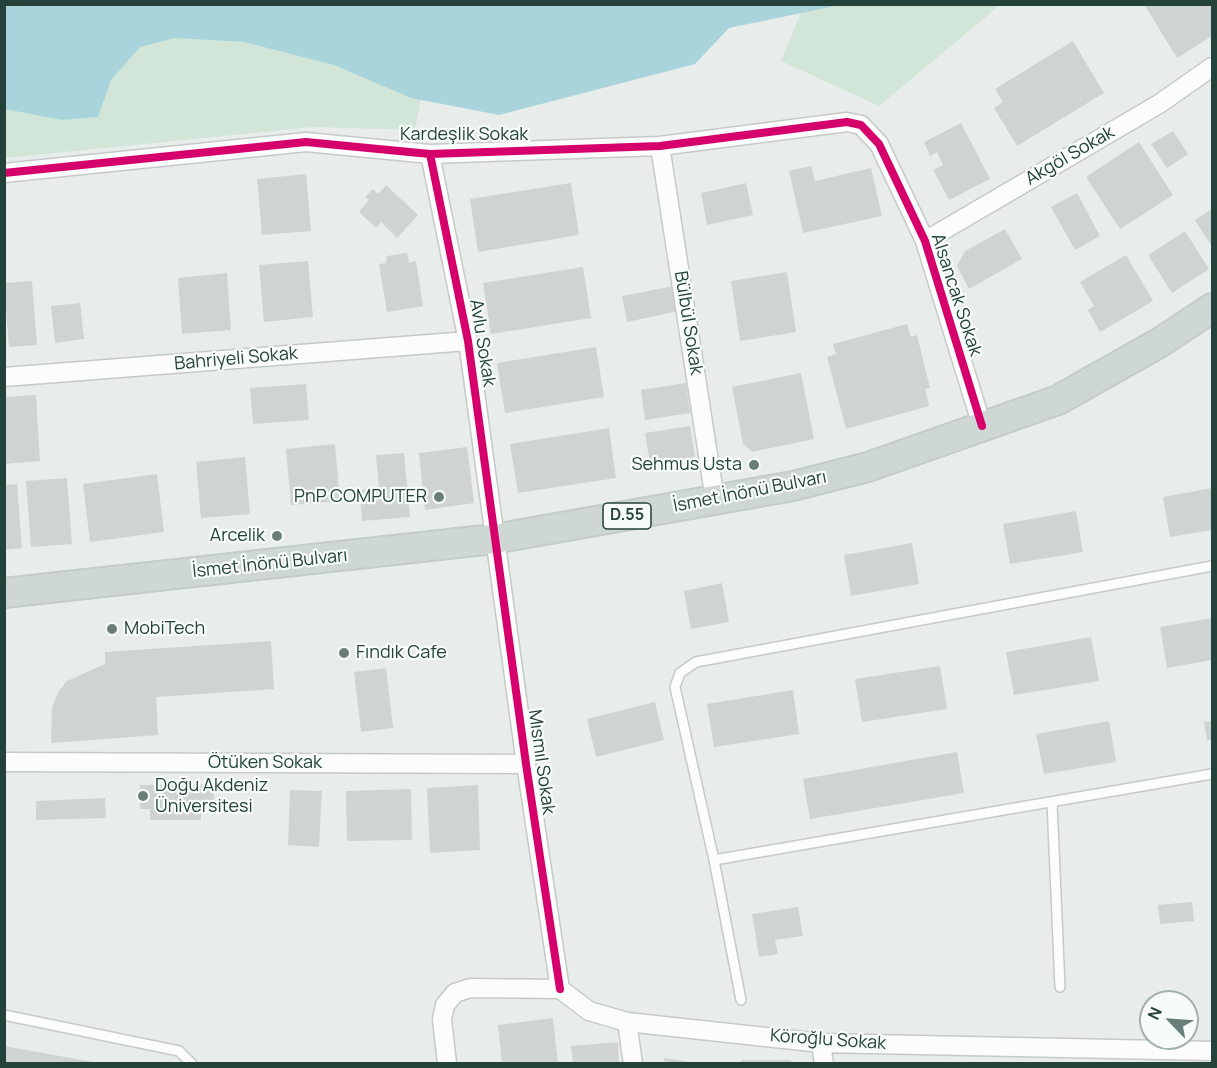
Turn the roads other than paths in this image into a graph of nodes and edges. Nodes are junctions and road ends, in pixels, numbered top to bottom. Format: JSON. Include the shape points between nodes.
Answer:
{"nodes":[{"id":1,"x":1212,"y":67,"type":"edge"},
{"id":2,"x":879,"y":144,"type":"joint"},
{"id":3,"x":660,"y":146,"type":"junction"},
{"id":4,"x":430,"y":154,"type":"junction"},
{"id":5,"x":4,"y":173,"type":"edge"},
{"id":6,"x":925,"y":241,"type":"junction"},
{"id":7,"x":1212,"y":308,"type":"edge"},
{"id":8,"x":468,"y":341,"type":"junction"},
{"id":9,"x":4,"y":377,"type":"edge"},
{"id":10,"x":982,"y":426,"type":"junction"},
{"id":11,"x":716,"y":500,"type":"junction"},
{"id":12,"x":494,"y":539,"type":"junction"},
{"id":13,"x":1212,"y":566,"type":"edge"},
{"id":14,"x":4,"y":593,"type":"edge"},
{"id":15,"x":4,"y":762,"type":"edge"},
{"id":16,"x":526,"y":764,"type":"junction"},
{"id":17,"x":1212,"y":774,"type":"edge"},
{"id":18,"x":1052,"y":802,"type":"junction"},
{"id":19,"x":714,"y":860,"type":"junction"},
{"id":20,"x":1060,"y":987,"type":"dead end"},
{"id":21,"x":560,"y":989,"type":"junction"},
{"id":22,"x":741,"y":1000,"type":"dead end"},
{"id":23,"x":4,"y":1015,"type":"edge"},
{"id":24,"x":627,"y":1022,"type":"junction"},
{"id":25,"x":821,"y":1043,"type":"junction"},
{"id":26,"x":1210,"y":1055,"type":"edge"},
{"id":27,"x":1010,"y":1056,"type":"edge"},
{"id":28,"x":192,"y":1064,"type":"edge"},
{"id":29,"x":447,"y":1064,"type":"edge"},
{"id":30,"x":633,"y":1064,"type":"edge"},
{"id":31,"x":824,"y":1064,"type":"edge"}],
"edges":[{"from":1,"to":6,"type":"street","name":"Akgöl Sokak","via":[[1159,104]]},
{"from":2,"to":3,"type":"street","name":"Kardeşlik Sokak","via":[[861,125],[847,122]]},
{"from":2,"to":6,"type":"street","name":"Alsancak Sokak"},
{"from":3,"to":4,"type":"street","name":"Kardeşlik Sokak"},
{"from":3,"to":11,"type":"street","name":"Bülbül Sokak"},
{"from":4,"to":5,"type":"street","name":"Kardeşlik Sokak","via":[[306,142]]},
{"from":4,"to":8,"type":"street","name":"Avlu Sokak"},
{"from":6,"to":10,"type":"street","name":"Alsancak Sokak"},
{"from":7,"to":10,"type":"main road","name":"İsmet İnönü Bulvarı","number":"D.55","via":[[1058,400]]},
{"from":8,"to":9,"type":"street","name":"Bahriyeli Sokak"},
{"from":8,"to":12,"type":"street","name":"Avlu Sokak"},
{"from":10,"to":11,"type":"main road","name":"İsmet İnönü Bulvarı","number":"D.55","via":[[867,467]]},
{"from":11,"to":12,"type":"main road","name":"İsmet İnönü Bulvarı","number":"D.55"},
{"from":12,"to":14,"type":"main road","name":"İsmet İnönü Bulvarı","number":"D.55"},
{"from":12,"to":16,"type":"street","name":"Mısmıl Sokak"},
{"from":13,"to":19,"type":"lane","via":[[696,662],[680,673],[675,687]]},
{"from":15,"to":16,"type":"street","name":"Ötüken Sokak"},
{"from":16,"to":21,"type":"street","name":"Mısmıl Sokak"},
{"from":17,"to":18,"type":"lane"},
{"from":18,"to":19,"type":"lane"},
{"from":18,"to":20,"type":"lane"},
{"from":19,"to":22,"type":"lane"},
{"from":21,"to":24,"type":"street","name":"Köroğlu Sokak","via":[[589,1011]]},
{"from":21,"to":29,"type":"street","via":[[470,988],[455,993],[442,1019]]},
{"from":23,"to":28,"type":"lane","via":[[179,1051]]},
{"from":24,"to":25,"type":"street","name":"Köroğlu Sokak"},
{"from":24,"to":30,"type":"street"},
{"from":25,"to":27,"type":"street","name":"Köroğlu Sokak"},
{"from":25,"to":31,"type":"street"},
{"from":26,"to":27,"type":"street","name":"Köroğlu Sokak"}]}
